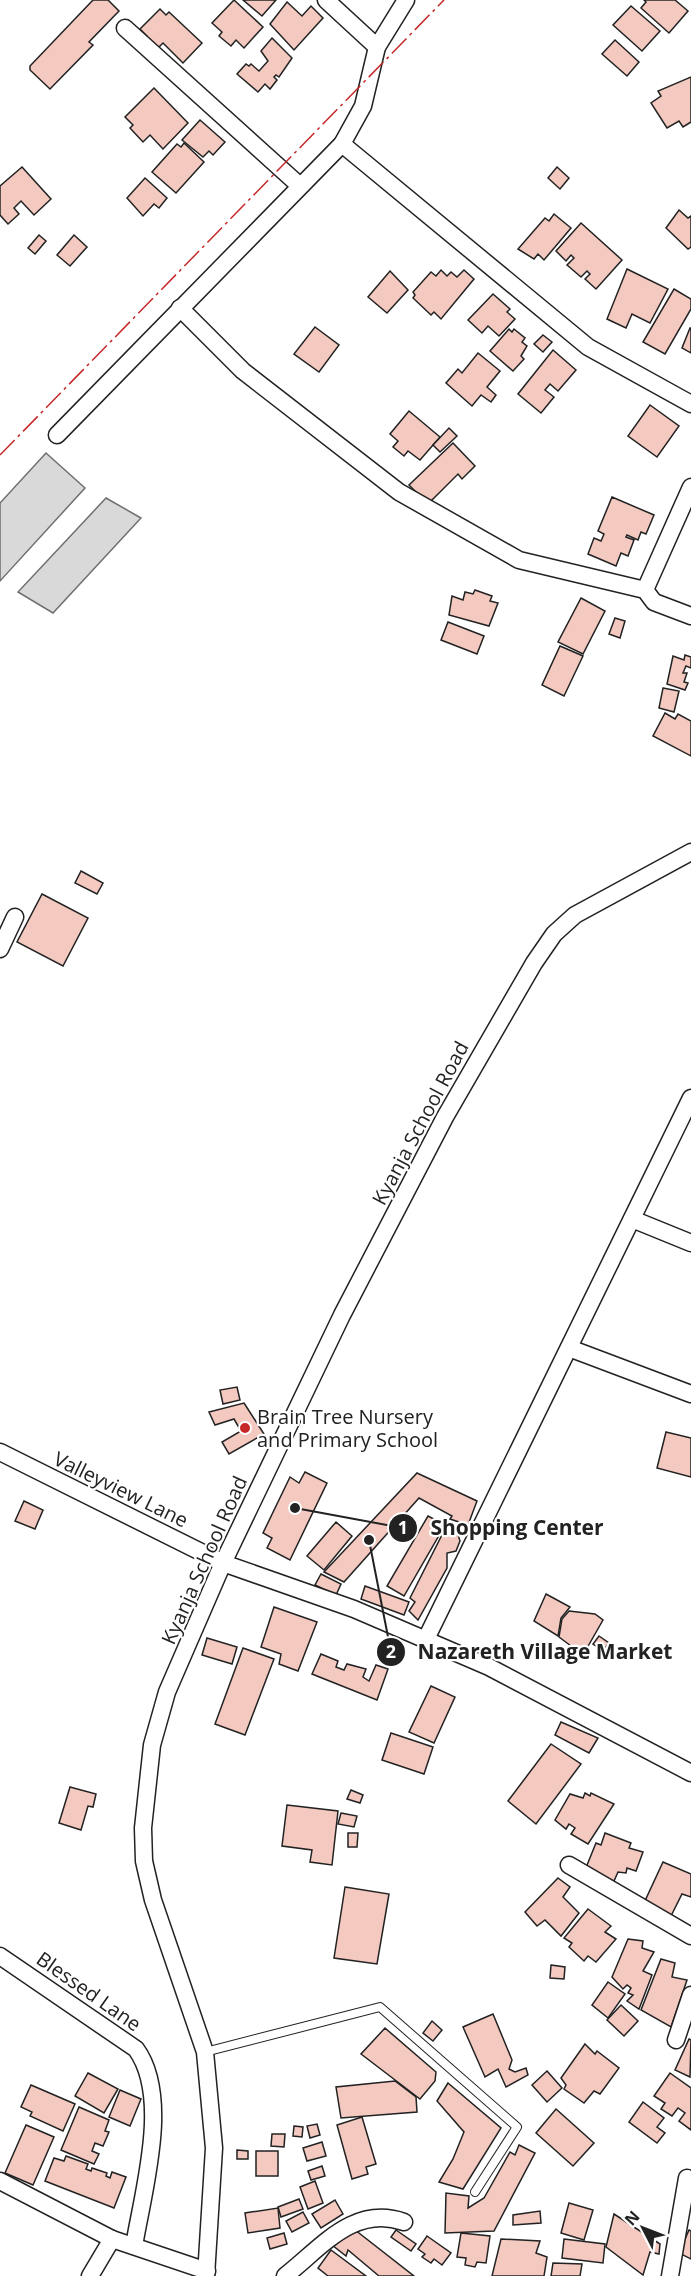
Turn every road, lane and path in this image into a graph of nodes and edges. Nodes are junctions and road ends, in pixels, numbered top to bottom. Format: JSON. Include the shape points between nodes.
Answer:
{"nodes":[{"id":1,"x":326,"y":0,"type":"edge"},
{"id":2,"x":406,"y":0,"type":"edge"},
{"id":3,"x":125,"y":28,"type":"dead end"},
{"id":4,"x":377,"y":47,"type":"junction"},
{"id":5,"x":342,"y":144,"type":"junction"},
{"id":6,"x":300,"y":186,"type":"junction"},
{"id":7,"x":180,"y":308,"type":"junction"},
{"id":8,"x":691,"y":404,"type":"edge"},
{"id":9,"x":57,"y":435,"type":"dead end"},
{"id":10,"x":691,"y":488,"type":"edge"},
{"id":11,"x":645,"y":590,"type":"junction"},
{"id":12,"x":691,"y":616,"type":"edge"},
{"id":13,"x":691,"y":852,"type":"edge"},
{"id":14,"x":15,"y":917,"type":"dead end"},
{"id":15,"x":0,"y":949,"type":"edge"},
{"id":16,"x":691,"y":1098,"type":"edge"},
{"id":17,"x":632,"y":1219,"type":"junction"},
{"id":18,"x":691,"y":1243,"type":"edge"},
{"id":19,"x":568,"y":1348,"type":"junction"},
{"id":20,"x":691,"y":1394,"type":"edge"},
{"id":21,"x":0,"y":1452,"type":"edge"},
{"id":22,"x":223,"y":1563,"type":"junction"},
{"id":23,"x":426,"y":1639,"type":"junction"},
{"id":24,"x":691,"y":1773,"type":"edge"},
{"id":25,"x":569,"y":1865,"type":"dead end"},
{"id":26,"x":691,"y":1936,"type":"edge"},
{"id":27,"x":0,"y":1956,"type":"edge"},
{"id":28,"x":691,"y":1995,"type":"edge"},
{"id":29,"x":676,"y":2040,"type":"dead end"},
{"id":30,"x":205,"y":2052,"type":"junction"},
{"id":31,"x":687,"y":2178,"type":"dead end"},
{"id":32,"x":0,"y":2181,"type":"edge"},
{"id":33,"x":475,"y":2192,"type":"dead end"},
{"id":34,"x":404,"y":2222,"type":"dead end"},
{"id":35,"x":112,"y":2239,"type":"junction"},
{"id":36,"x":134,"y":2246,"type":"junction"},
{"id":37,"x":206,"y":2273,"type":"edge"},
{"id":38,"x":90,"y":2276,"type":"edge"},
{"id":39,"x":285,"y":2276,"type":"edge"},
{"id":40,"x":670,"y":2276,"type":"edge"}],
"edges":[{"from":1,"to":4,"type":"street"},
{"from":2,"to":4,"type":"street"},
{"from":3,"to":6,"type":"street"},
{"from":4,"to":5,"type":"street","via":[[363,106]]},
{"from":5,"to":6,"type":"street"},
{"from":5,"to":8,"type":"street","via":[[588,346]]},
{"from":6,"to":7,"type":"street"},
{"from":7,"to":9,"type":"street"},
{"from":7,"to":11,"type":"street","via":[[243,371],[399,492],[519,560]]},
{"from":10,"to":11,"type":"street"},
{"from":11,"to":12,"type":"street","via":[[654,602]]},
{"from":13,"to":22,"type":"street","name":"Kyanja School Road","via":[[575,915],[554,934],[534,963],[445,1117],[347,1305]]},
{"from":14,"to":15,"type":"street"},
{"from":16,"to":17,"type":"street"},
{"from":17,"to":18,"type":"street"},
{"from":17,"to":19,"type":"street"},
{"from":19,"to":20,"type":"street"},
{"from":19,"to":23,"type":"street"},
{"from":21,"to":22,"type":"street","name":"Valleyview Lane"},
{"from":22,"to":23,"type":"street","name":"Valleyview Lane"},
{"from":22,"to":30,"type":"street","name":"Kyanja School Road","via":[[167,1692],[152,1745],[143,1828],[144,1861],[153,1900]]},
{"from":23,"to":24,"type":"street","name":"Valleyview Lane","via":[[489,1667]]},
{"from":25,"to":26,"type":"street"},
{"from":27,"to":36,"type":"street","name":"Blessed Lane","via":[[136,2049],[148,2070],[153,2114],[151,2140]]},
{"from":28,"to":29,"type":"street"},
{"from":30,"to":33,"type":"lane","via":[[380,2007],[517,2127]]},
{"from":30,"to":37,"type":"street","name":"Kyanja School Road","via":[[214,2148]]},
{"from":31,"to":40,"type":"street"},
{"from":32,"to":35,"type":"street"},
{"from":34,"to":39,"type":"street","via":[[377,2216],[358,2220]]},
{"from":35,"to":36,"type":"street"},
{"from":35,"to":38,"type":"street"},
{"from":36,"to":37,"type":"street"}]}
